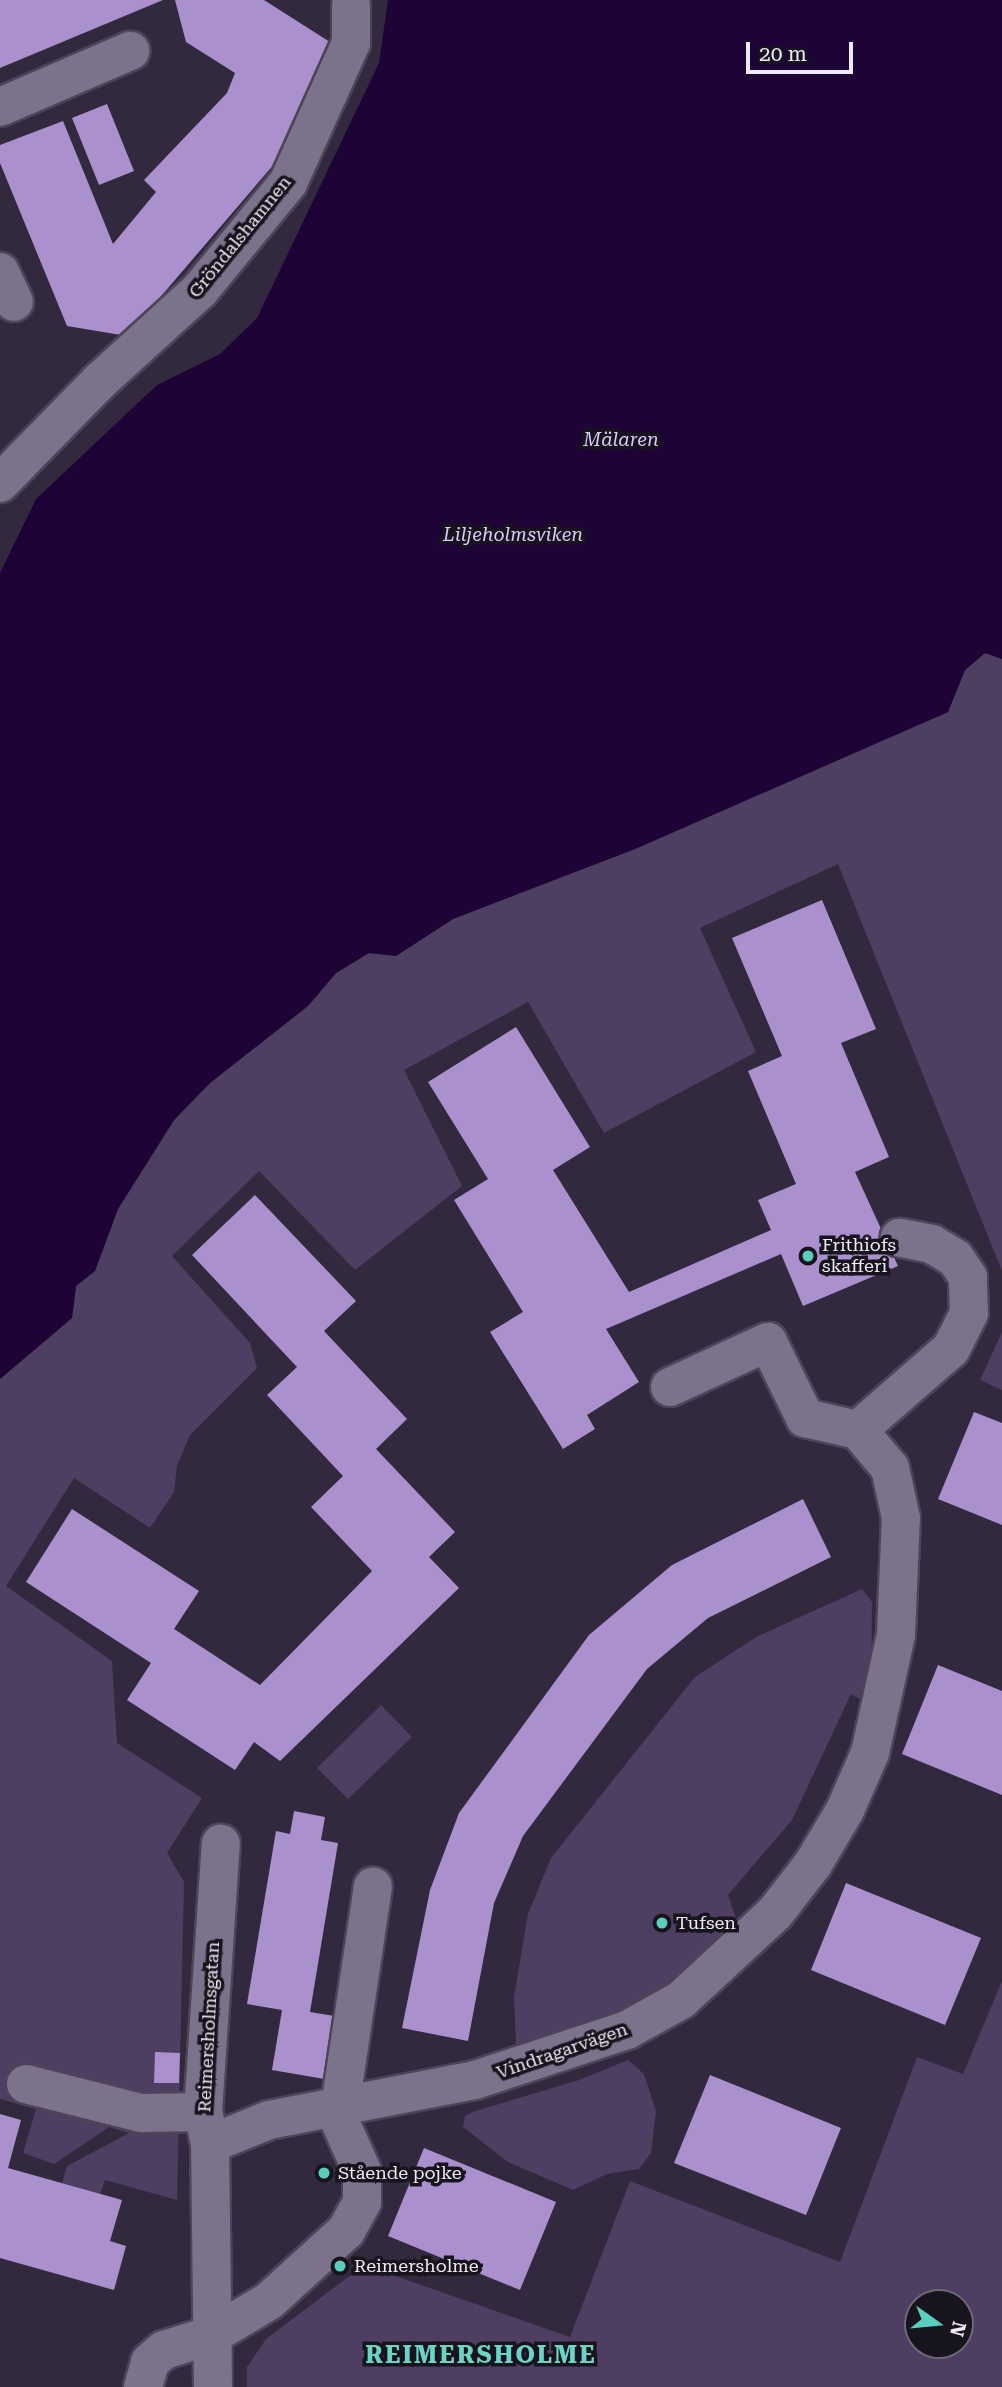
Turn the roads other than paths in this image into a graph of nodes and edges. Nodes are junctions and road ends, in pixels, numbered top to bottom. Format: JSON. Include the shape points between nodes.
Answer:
{"nodes":[{"id":1,"x":351,"y":6,"type":"dead end"},
{"id":2,"x":130,"y":51,"type":"dead end"},
{"id":3,"x":0,"y":107,"type":"edge"},
{"id":4,"x":0,"y":483,"type":"edge"},
{"id":5,"x":900,"y":1238,"type":"dead end"},
{"id":6,"x":670,"y":1387,"type":"dead end"},
{"id":7,"x":858,"y":1430,"type":"junction"},
{"id":8,"x":221,"y":1844,"type":"dead end"},
{"id":9,"x":373,"y":1886,"type":"dead end"},
{"id":10,"x":26,"y":2084,"type":"dead end"},
{"id":11,"x":337,"y":2108,"type":"junction"},
{"id":12,"x":206,"y":2128,"type":"junction"},
{"id":13,"x":212,"y":2335,"type":"junction"},
{"id":14,"x":143,"y":2387,"type":"edge"},
{"id":15,"x":213,"y":2387,"type":"edge"}],
"edges":[{"from":1,"to":4,"type":"street","name":"Gröndalshamnen","via":[[351,43],[288,183],[200,290]]},
{"from":2,"to":3,"type":"street"},
{"from":5,"to":7,"type":"street","via":[[932,1244],[955,1258],[968,1277],[969,1314],[951,1349]]},
{"from":6,"to":7,"type":"street","via":[[768,1342],[805,1418]]},
{"from":7,"to":11,"type":"street","name":"Vindragarvägen","via":[[890,1468],[901,1518],[896,1635],[870,1753],[845,1810],[813,1864],[740,1949],[681,2000],[628,2030],[475,2080]]},
{"from":8,"to":12,"type":"street","name":"Reimersholmsgatan"},
{"from":9,"to":11,"type":"street"},
{"from":10,"to":12,"type":"street"},
{"from":11,"to":12,"type":"street","name":"Vindragarvägen"},
{"from":11,"to":13,"type":"street","via":[[362,2171],[362,2202],[346,2231],[268,2301]]},
{"from":12,"to":13,"type":"street","name":"Reimersholmsgatan"},
{"from":13,"to":14,"type":"street","via":[[164,2350],[150,2362]]},
{"from":13,"to":15,"type":"street","name":"Reimersholmsgatan"}]}
